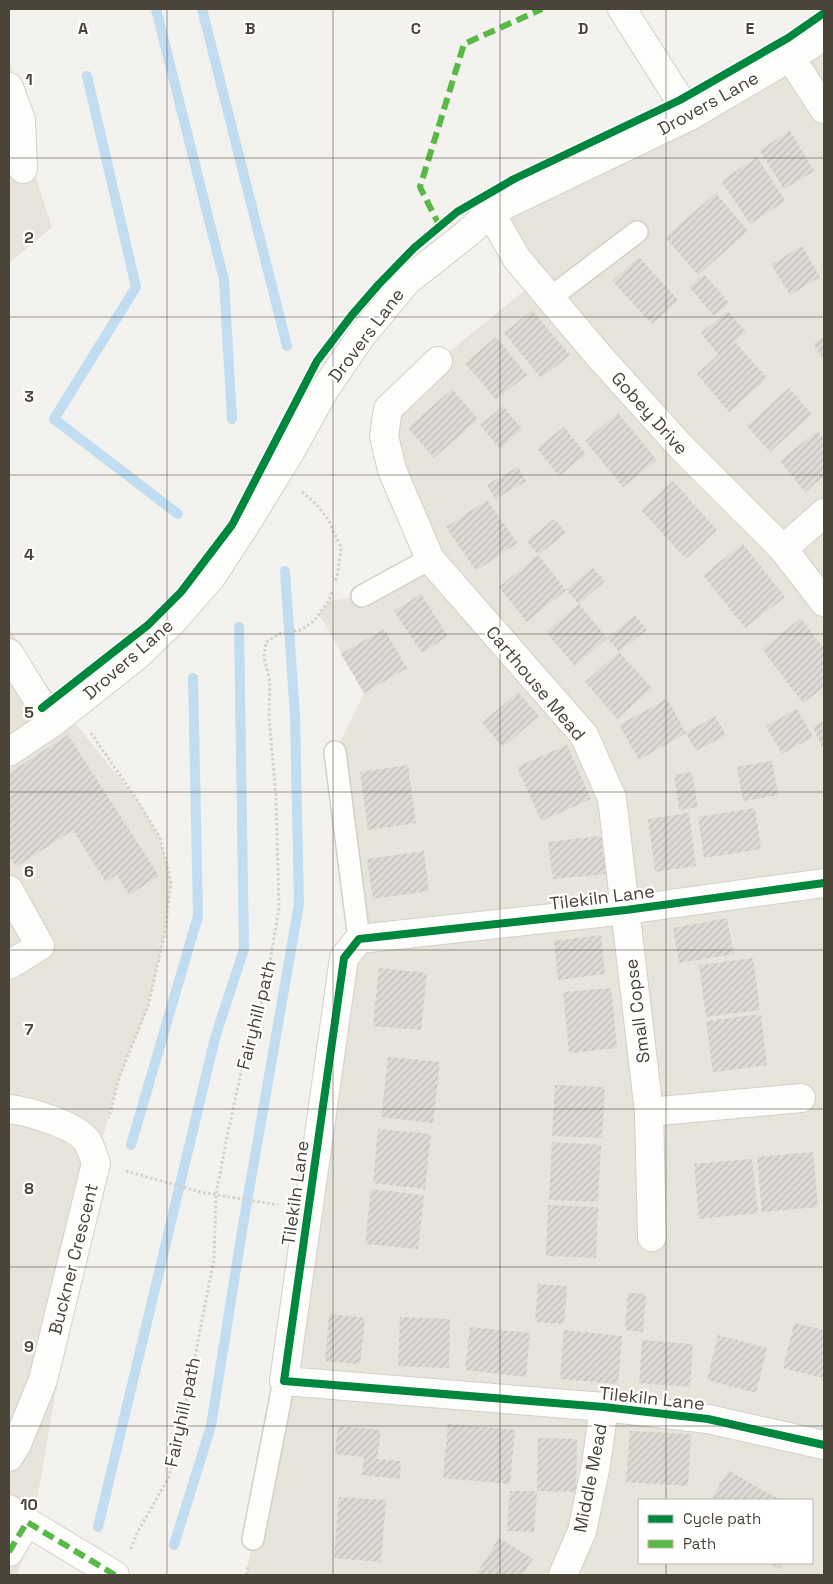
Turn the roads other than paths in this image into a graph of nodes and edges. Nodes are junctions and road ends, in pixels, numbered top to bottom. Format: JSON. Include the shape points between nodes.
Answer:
{"nodes":[{"id":1,"x":622,"y":9,"type":"edge"},
{"id":2,"x":824,"y":32,"type":"edge"},
{"id":3,"x":790,"y":57,"type":"junction"},
{"id":4,"x":9,"y":87,"type":"edge"},
{"id":5,"x":824,"y":109,"type":"edge"},
{"id":6,"x":690,"y":116,"type":"junction"},
{"id":7,"x":23,"y":169,"type":"dead end"},
{"id":8,"x":490,"y":212,"type":"junction"},
{"id":9,"x":637,"y":232,"type":"dead end"},
{"id":10,"x":550,"y":298,"type":"junction"},
{"id":11,"x":438,"y":361,"type":"dead end"},
{"id":12,"x":824,"y":513,"type":"edge"},
{"id":13,"x":783,"y":549,"type":"junction"},
{"id":14,"x":430,"y":559,"type":"junction"},
{"id":15,"x":362,"y":596,"type":"dead end"},
{"id":16,"x":824,"y":602,"type":"edge"},
{"id":17,"x":9,"y":653,"type":"edge"},
{"id":18,"x":52,"y":724,"type":"junction"},
{"id":19,"x":9,"y":752,"type":"edge"},
{"id":20,"x":335,"y":752,"type":"dead end"},
{"id":21,"x":824,"y":883,"type":"edge"},
{"id":22,"x":9,"y":890,"type":"edge"},
{"id":23,"x":626,"y":910,"type":"junction"},
{"id":24,"x":358,"y":939,"type":"junction"},
{"id":25,"x":9,"y":965,"type":"edge"},
{"id":26,"x":801,"y":1098,"type":"dead end"},
{"id":27,"x":9,"y":1108,"type":"edge"},
{"id":28,"x":649,"y":1112,"type":"junction"},
{"id":29,"x":652,"y":1237,"type":"dead end"},
{"id":30,"x":284,"y":1381,"type":"junction"},
{"id":31,"x":604,"y":1407,"type":"junction"},
{"id":32,"x":824,"y":1445,"type":"edge"},
{"id":33,"x":9,"y":1457,"type":"edge"},
{"id":34,"x":18,"y":1516,"type":"edge"},
{"id":35,"x":253,"y":1539,"type":"dead end"},
{"id":36,"x":9,"y":1552,"type":"edge"},
{"id":37,"x":115,"y":1575,"type":"edge"},
{"id":38,"x":562,"y":1575,"type":"edge"}],
"edges":[{"from":1,"to":6,"type":"street"},
{"from":2,"to":3,"type":"street","name":"Drovers Lane"},
{"from":3,"to":5,"type":"street"},
{"from":3,"to":6,"type":"street","name":"Drovers Lane"},
{"from":4,"to":7,"type":"street","via":[[21,120]]},
{"from":6,"to":8,"type":"street","name":"Drovers Lane"},
{"from":8,"to":10,"type":"street","name":"Gobey Drive","via":[[518,259]]},
{"from":8,"to":18,"type":"street","name":"Drovers Lane","via":[[408,281],[362,335],[325,389],[276,475],[212,576],[138,655]]},
{"from":9,"to":10,"type":"lane"},
{"from":10,"to":13,"type":"street","name":"Gobey Drive","via":[[681,448]]},
{"from":11,"to":14,"type":"street","name":"Carthouse Mead","via":[[388,409],[384,436],[392,470]]},
{"from":12,"to":13,"type":"street"},
{"from":13,"to":16,"type":"street","name":"Gobey Drive"},
{"from":14,"to":15,"type":"lane"},
{"from":14,"to":23,"type":"street","name":"Carthouse Mead","via":[[584,735],[612,798]]},
{"from":17,"to":18,"type":"street"},
{"from":18,"to":19,"type":"street","name":"Drovers Lane"},
{"from":20,"to":24,"type":"lane"},
{"from":21,"to":23,"type":"street","name":"Tilekiln Lane"},
{"from":22,"to":25,"type":"street","via":[[40,946]]},
{"from":23,"to":24,"type":"street","name":"Tilekiln Lane"},
{"from":23,"to":28,"type":"street","name":"Small Copse"},
{"from":24,"to":30,"type":"street","name":"Tilekiln Lane","via":[[344,958]]},
{"from":26,"to":28,"type":"street"},
{"from":27,"to":33,"type":"street","name":"Buckner Crescent","via":[[72,1128],[87,1140],[96,1163],[43,1380]]},
{"from":28,"to":29,"type":"street","name":"Small Copse"},
{"from":30,"to":31,"type":"street","name":"Tilekiln Lane"},
{"from":30,"to":35,"type":"lane","name":"Tilekiln Lane"},
{"from":31,"to":32,"type":"street","name":"Tilekiln Lane","via":[[708,1419]]},
{"from":31,"to":38,"type":"street","name":"Middle Mead","via":[[582,1531]]},
{"from":34,"to":36,"type":"street"},
{"from":34,"to":37,"type":"street"}]}
